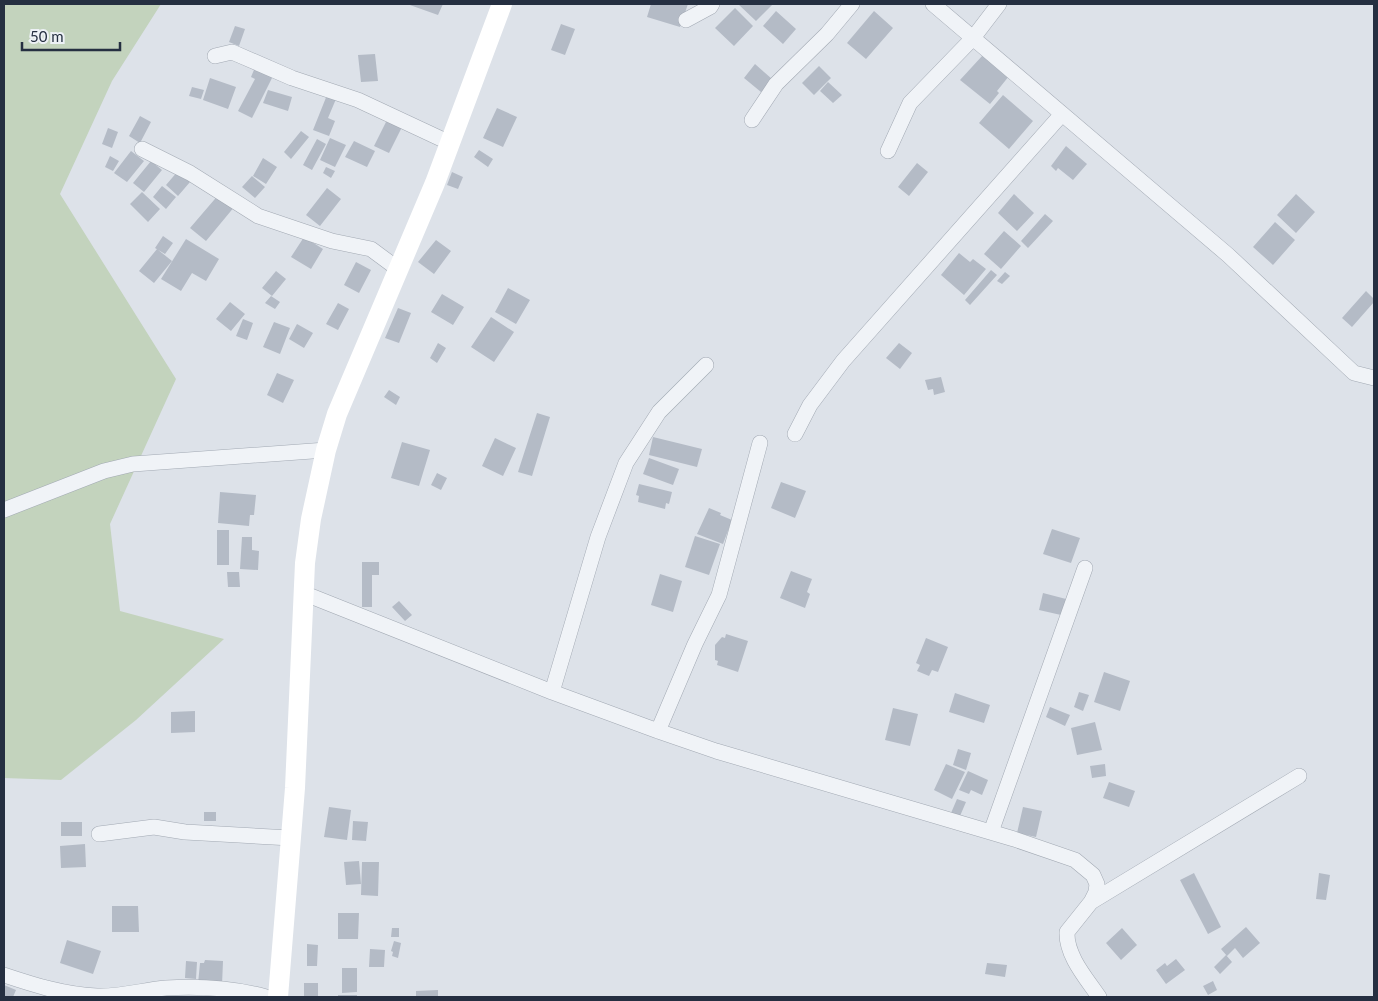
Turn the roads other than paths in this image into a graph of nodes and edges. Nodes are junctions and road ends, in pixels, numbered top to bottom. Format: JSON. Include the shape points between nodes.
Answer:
{"nodes":[{"id":1,"x":502,"y":4,"type":"edge"},
{"id":2,"x":712,"y":4,"type":"edge"},
{"id":3,"x":852,"y":4,"type":"edge"},
{"id":4,"x":933,"y":4,"type":"edge"},
{"id":5,"x":999,"y":4,"type":"edge"},
{"id":6,"x":686,"y":20,"type":"dead end"},
{"id":7,"x":973,"y":38,"type":"junction"},
{"id":8,"x":215,"y":56,"type":"dead end"},
{"id":9,"x":1062,"y":114,"type":"junction"},
{"id":10,"x":752,"y":120,"type":"dead end"},
{"id":11,"x":450,"y":143,"type":"junction"},
{"id":12,"x":142,"y":149,"type":"dead end"},
{"id":13,"x":888,"y":151,"type":"dead end"},
{"id":14,"x":398,"y":269,"type":"junction"},
{"id":15,"x":706,"y":365,"type":"dead end"},
{"id":16,"x":1374,"y":378,"type":"edge"},
{"id":17,"x":795,"y":434,"type":"dead end"},
{"id":18,"x":760,"y":443,"type":"dead end"},
{"id":19,"x":326,"y":450,"type":"junction"},
{"id":20,"x":4,"y":510,"type":"edge"},
{"id":21,"x":1085,"y":568,"type":"dead end"},
{"id":22,"x":303,"y":593,"type":"junction"},
{"id":23,"x":552,"y":692,"type":"junction"},
{"id":24,"x":658,"y":731,"type":"junction"},
{"id":25,"x":1299,"y":776,"type":"dead end"},
{"id":26,"x":991,"y":832,"type":"junction"},
{"id":27,"x":99,"y":834,"type":"dead end"},
{"id":28,"x":291,"y":838,"type":"junction"},
{"id":29,"x":1091,"y":902,"type":"junction"},
{"id":30,"x":4,"y":975,"type":"edge"},
{"id":31,"x":266,"y":997,"type":"edge"},
{"id":32,"x":278,"y":997,"type":"edge"},
{"id":33,"x":1099,"y":997,"type":"edge"}],
"edges":[{"from":1,"to":11,"type":"street"},
{"from":2,"to":6,"type":"street"},
{"from":3,"to":10,"type":"street","via":[[827,34],[776,84]]},
{"from":4,"to":7,"type":"street"},
{"from":5,"to":7,"type":"street"},
{"from":7,"to":9,"type":"street"},
{"from":7,"to":13,"type":"street","via":[[910,103]]},
{"from":8,"to":11,"type":"street","via":[[232,52],[292,78],[358,100]]},
{"from":9,"to":16,"type":"street","via":[[1228,255],[1354,373]]},
{"from":9,"to":17,"type":"street","via":[[843,361],[810,405]]},
{"from":11,"to":14,"type":"street"},
{"from":12,"to":14,"type":"street","via":[[190,173],[258,216],[332,241],[371,248]]},
{"from":14,"to":19,"type":"street"},
{"from":15,"to":23,"type":"street","via":[[659,412],[626,463],[598,537]]},
{"from":18,"to":24,"type":"street","via":[[719,595]]},
{"from":19,"to":20,"type":"street","via":[[134,464]]},
{"from":19,"to":22,"type":"street","via":[[311,519]]},
{"from":21,"to":26,"type":"street"},
{"from":22,"to":23,"type":"street"},
{"from":22,"to":28,"type":"street"},
{"from":23,"to":24,"type":"street"},
{"from":24,"to":26,"type":"street"},
{"from":25,"to":29,"type":"street"},
{"from":26,"to":29,"type":"street","via":[[1074,860],[1093,876],[1097,884]]},
{"from":27,"to":28,"type":"street","via":[[154,827],[185,832]]},
{"from":28,"to":32,"type":"street"},
{"from":29,"to":33,"type":"street","via":[[1070,927],[1066,938],[1079,969]]},
{"from":30,"to":31,"type":"street","via":[[37,986],[97,996],[120,996],[166,988],[214,988]]}]}
